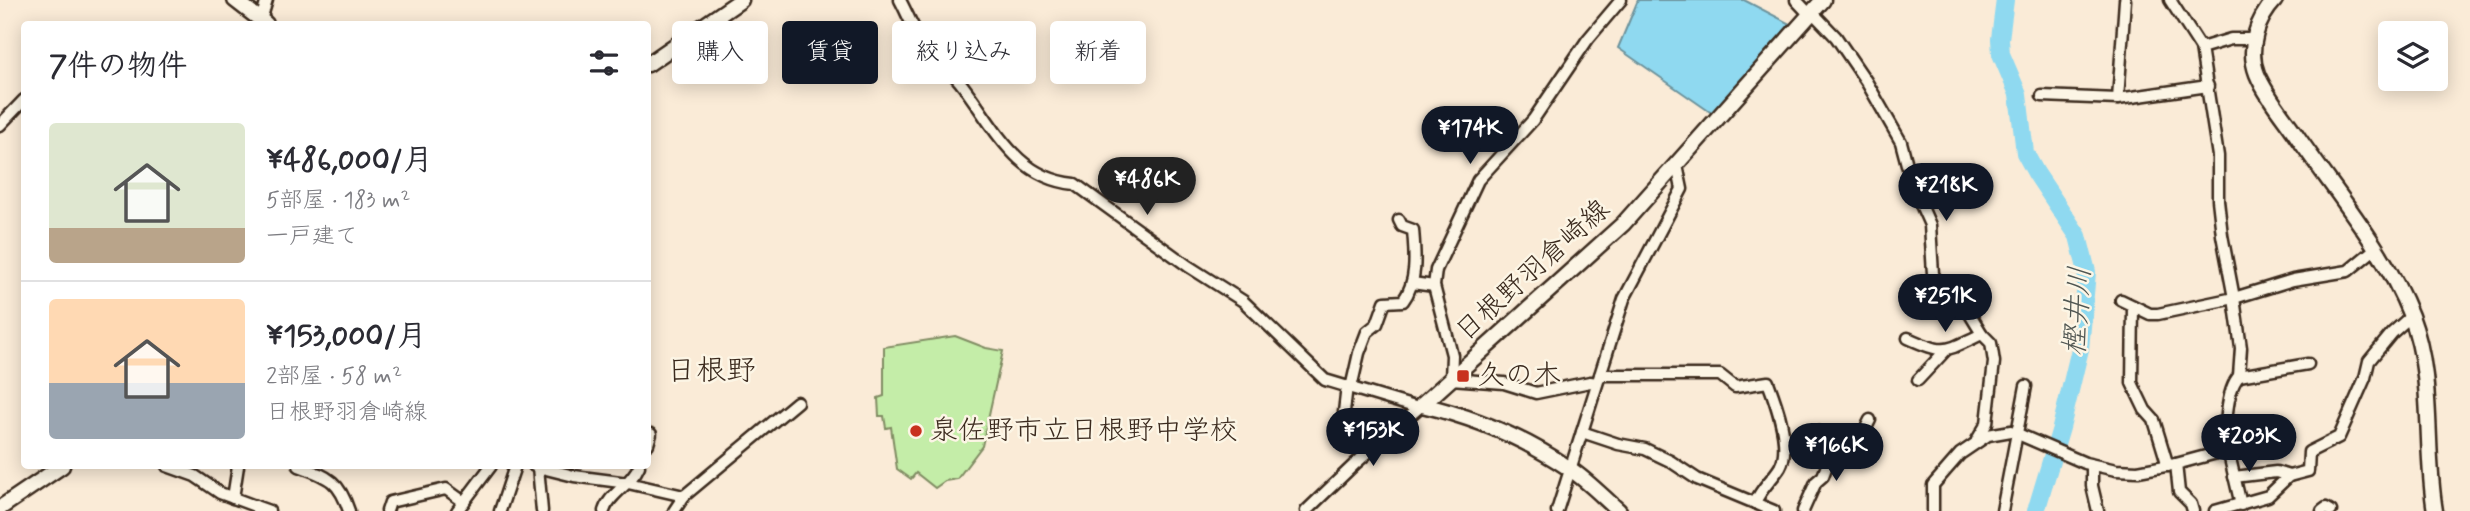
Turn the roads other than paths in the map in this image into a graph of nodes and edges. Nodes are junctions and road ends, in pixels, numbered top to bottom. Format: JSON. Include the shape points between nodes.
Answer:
{"nodes":[{"id":1,"x":235,"y":0,"type":"edge"},
{"id":2,"x":267,"y":0,"type":"edge"},
{"id":3,"x":741,"y":0,"type":"edge"},
{"id":4,"x":900,"y":0,"type":"edge"},
{"id":5,"x":1621,"y":0,"type":"edge"},
{"id":6,"x":1796,"y":0,"type":"edge"},
{"id":7,"x":1823,"y":0,"type":"edge"},
{"id":8,"x":2125,"y":0,"type":"edge"},
{"id":9,"x":2170,"y":0,"type":"edge"},
{"id":10,"x":2275,"y":0,"type":"edge"},
{"id":11,"x":1812,"y":14,"type":"junction"},
{"id":12,"x":262,"y":21,"type":"edge"},
{"id":13,"x":263,"y":21,"type":"edge"},
{"id":14,"x":2254,"y":39,"type":"junction"},
{"id":15,"x":2202,"y":48,"type":"junction"},
{"id":16,"x":651,"y":62,"type":"edge"},
{"id":17,"x":2208,"y":86,"type":"junction"},
{"id":18,"x":2042,"y":96,"type":"dead end"},
{"id":19,"x":2118,"y":99,"type":"junction"},
{"id":20,"x":21,"y":103,"type":"edge"},
{"id":21,"x":0,"y":125,"type":"edge"},
{"id":22,"x":1677,"y":165,"type":"junction"},
{"id":23,"x":1399,"y":220,"type":"dead end"},
{"id":24,"x":2376,"y":248,"type":"junction"},
{"id":25,"x":1412,"y":283,"type":"junction"},
{"id":26,"x":1434,"y":286,"type":"junction"},
{"id":27,"x":2234,"y":298,"type":"junction"},
{"id":28,"x":2121,"y":300,"type":"dead end"},
{"id":29,"x":2133,"y":306,"type":"junction"},
{"id":30,"x":2411,"y":316,"type":"junction"},
{"id":31,"x":1982,"y":334,"type":"junction"},
{"id":32,"x":1908,"y":338,"type":"dead end"},
{"id":33,"x":1946,"y":350,"type":"junction"},
{"id":34,"x":2308,"y":364,"type":"dead end"},
{"id":35,"x":2239,"y":376,"type":"junction"},
{"id":36,"x":1451,"y":379,"type":"junction"},
{"id":37,"x":1598,"y":379,"type":"junction"},
{"id":38,"x":1918,"y":380,"type":"dead end"},
{"id":39,"x":2026,"y":386,"type":"dead end"},
{"id":40,"x":1349,"y":387,"type":"junction"},
{"id":41,"x":797,"y":402,"type":"dead end"},
{"id":42,"x":1420,"y":406,"type":"junction"},
{"id":43,"x":1870,"y":420,"type":"dead end"},
{"id":44,"x":1582,"y":432,"type":"junction"},
{"id":45,"x":1819,"y":432,"type":"dead end"},
{"id":46,"x":2017,"y":433,"type":"junction"},
{"id":47,"x":1836,"y":441,"type":"junction"},
{"id":48,"x":1975,"y":444,"type":"junction"},
{"id":49,"x":1375,"y":446,"type":"junction"},
{"id":50,"x":2228,"y":450,"type":"junction"},
{"id":51,"x":2092,"y":465,"type":"junction"},
{"id":52,"x":2172,"y":465,"type":"junction"},
{"id":53,"x":58,"y":469,"type":"edge"},
{"id":54,"x":175,"y":469,"type":"edge"},
{"id":55,"x":238,"y":469,"type":"edge"},
{"id":56,"x":306,"y":469,"type":"edge"},
{"id":57,"x":489,"y":469,"type":"edge"},
{"id":58,"x":514,"y":469,"type":"edge"},
{"id":59,"x":536,"y":469,"type":"edge"},
{"id":60,"x":554,"y":469,"type":"edge"},
{"id":61,"x":637,"y":469,"type":"edge"},
{"id":62,"x":1571,"y":469,"type":"junction"},
{"id":63,"x":2289,"y":476,"type":"junction"},
{"id":64,"x":2234,"y":477,"type":"junction"},
{"id":65,"x":628,"y":483,"type":"junction"},
{"id":66,"x":233,"y":498,"type":"junction"},
{"id":67,"x":464,"y":502,"type":"junction"},
{"id":68,"x":1755,"y":503,"type":"junction"},
{"id":69,"x":2241,"y":505,"type":"junction"},
{"id":70,"x":680,"y":506,"type":"edge"},
{"id":71,"x":0,"y":508,"type":"edge"},
{"id":72,"x":256,"y":509,"type":"edge"},
{"id":73,"x":2189,"y":509,"type":"edge"},
{"id":74,"x":269,"y":511,"type":"edge"},
{"id":75,"x":341,"y":511,"type":"edge"},
{"id":76,"x":349,"y":511,"type":"edge"},
{"id":77,"x":387,"y":511,"type":"edge"},
{"id":78,"x":457,"y":511,"type":"edge"},
{"id":79,"x":500,"y":511,"type":"edge"},
{"id":80,"x":542,"y":511,"type":"edge"},
{"id":81,"x":604,"y":511,"type":"edge"},
{"id":82,"x":1306,"y":511,"type":"edge"},
{"id":83,"x":1557,"y":511,"type":"edge"},
{"id":84,"x":1619,"y":511,"type":"edge"},
{"id":85,"x":1774,"y":511,"type":"edge"},
{"id":86,"x":1803,"y":511,"type":"edge"},
{"id":87,"x":1933,"y":511,"type":"edge"},
{"id":88,"x":2002,"y":511,"type":"edge"},
{"id":89,"x":2098,"y":511,"type":"edge"},
{"id":90,"x":2215,"y":511,"type":"edge"},
{"id":91,"x":2322,"y":511,"type":"edge"},
{"id":92,"x":2331,"y":511,"type":"edge"},
{"id":93,"x":2435,"y":511,"type":"edge"}],
"edges":[{"from":1,"to":12,"type":"main road"},
{"from":2,"to":13,"type":"street"},
{"from":3,"to":16,"type":"main road"},
{"from":4,"to":40,"type":"street","via":[[924,45],[1028,168],[1056,182],[1076,184],[1243,301],[1325,380]]},
{"from":5,"to":26,"type":"street","via":[[1588,39],[1534,120],[1478,180],[1436,270]]},
{"from":6,"to":11,"type":"street"},
{"from":7,"to":11,"type":"main road","name":"日根野羽倉崎線"},
{"from":8,"to":19,"type":"street"},
{"from":9,"to":15,"type":"street"},
{"from":10,"to":14,"type":"main road","via":[[2265,10]]},
{"from":11,"to":22,"type":"main road","name":"日根野羽倉崎線"},
{"from":11,"to":31,"type":"street","via":[[1836,37],[1900,142],[1930,225],[1933,274],[1965,306]]},
{"from":14,"to":15,"type":"street","via":[[2231,39]]},
{"from":14,"to":24,"type":"main road","via":[[2257,73]]},
{"from":15,"to":17,"type":"street"},
{"from":17,"to":19,"type":"street"},
{"from":17,"to":27,"type":"street","via":[[2222,234]]},
{"from":18,"to":19,"type":"street"},
{"from":20,"to":21,"type":"street"},
{"from":22,"to":36,"type":"main road","name":"日根野羽倉崎線","via":[[1623,224]]},
{"from":22,"to":37,"type":"street","via":[[1682,189],[1624,299]]},
{"from":23,"to":25,"type":"street","via":[[1413,230]]},
{"from":24,"to":27,"type":"street","via":[[2348,271],[2293,280]]},
{"from":24,"to":30,"type":"main road"},
{"from":25,"to":26,"type":"street"},
{"from":25,"to":40,"type":"street","via":[[1403,301],[1385,302],[1377,324],[1367,332]]},
{"from":26,"to":36,"type":"street","via":[[1452,355]]},
{"from":27,"to":29,"type":"street","via":[[2158,314]]},
{"from":27,"to":35,"type":"street","via":[[2241,348]]},
{"from":28,"to":29,"type":"street"},
{"from":29,"to":52,"type":"street","via":[[2132,383],[2154,420]]},
{"from":30,"to":63,"type":"street","via":[[2370,362],[2339,437],[2309,452],[2308,471]]},
{"from":30,"to":93,"type":"main road","via":[[2421,348],[2430,416]]},
{"from":31,"to":33,"type":"street"},
{"from":31,"to":48,"type":"street","via":[[1991,343],[1994,362],[1987,423]]},
{"from":32,"to":33,"type":"street"},
{"from":33,"to":38,"type":"street"},
{"from":34,"to":35,"type":"street"},
{"from":35,"to":50,"type":"street","via":[[2233,383],[2226,422]]},
{"from":36,"to":37,"type":"street","via":[[1504,383],[1536,393]]},
{"from":36,"to":42,"type":"main road","name":"日根野羽倉崎線"},
{"from":37,"to":44,"type":"street"},
{"from":37,"to":68,"type":"street","via":[[1720,375],[1735,387],[1768,382],[1782,421],[1781,465]]},
{"from":39,"to":46,"type":"street"},
{"from":40,"to":42,"type":"street"},
{"from":40,"to":49,"type":"street","via":[[1346,417]]},
{"from":41,"to":70,"type":"street"},
{"from":42,"to":49,"type":"street"},
{"from":42,"to":62,"type":"main road","via":[[1475,421]]},
{"from":43,"to":47,"type":"street","via":[[1850,447]]},
{"from":44,"to":62,"type":"street"},
{"from":44,"to":68,"type":"street","via":[[1645,449],[1697,479]]},
{"from":45,"to":47,"type":"street"},
{"from":46,"to":48,"type":"street","via":[[1988,435]]},
{"from":46,"to":51,"type":"street"},
{"from":46,"to":88,"type":"street"},
{"from":47,"to":86,"type":"street"},
{"from":48,"to":87,"type":"street","via":[[1933,485]]},
{"from":49,"to":82,"type":"street"},
{"from":50,"to":52,"type":"street"},
{"from":50,"to":64,"type":"street"},
{"from":51,"to":52,"type":"street","via":[[2138,471]]},
{"from":51,"to":89,"type":"street"},
{"from":52,"to":73,"type":"street"},
{"from":53,"to":71,"type":"main road"},
{"from":54,"to":66,"type":"street"},
{"from":55,"to":66,"type":"street"},
{"from":56,"to":76,"type":"street","via":[[335,482]]},
{"from":57,"to":67,"type":"street"},
{"from":58,"to":79,"type":"street"},
{"from":59,"to":80,"type":"street"},
{"from":60,"to":65,"type":"street"},
{"from":61,"to":65,"type":"street"},
{"from":62,"to":83,"type":"street"},
{"from":62,"to":84,"type":"main road"},
{"from":63,"to":64,"type":"street","via":[[2265,472]]},
{"from":63,"to":69,"type":"street","via":[[2268,496]]},
{"from":64,"to":69,"type":"street"},
{"from":65,"to":70,"type":"street"},
{"from":65,"to":81,"type":"street"},
{"from":66,"to":72,"type":"street"},
{"from":67,"to":77,"type":"street","via":[[446,489],[390,502]]},
{"from":67,"to":78,"type":"street"},
{"from":68,"to":85,"type":"street"},
{"from":69,"to":90,"type":"street"},
{"from":72,"to":74,"type":"street"},
{"from":75,"to":76,"type":"street"},
{"from":91,"to":92,"type":"street"}]}
